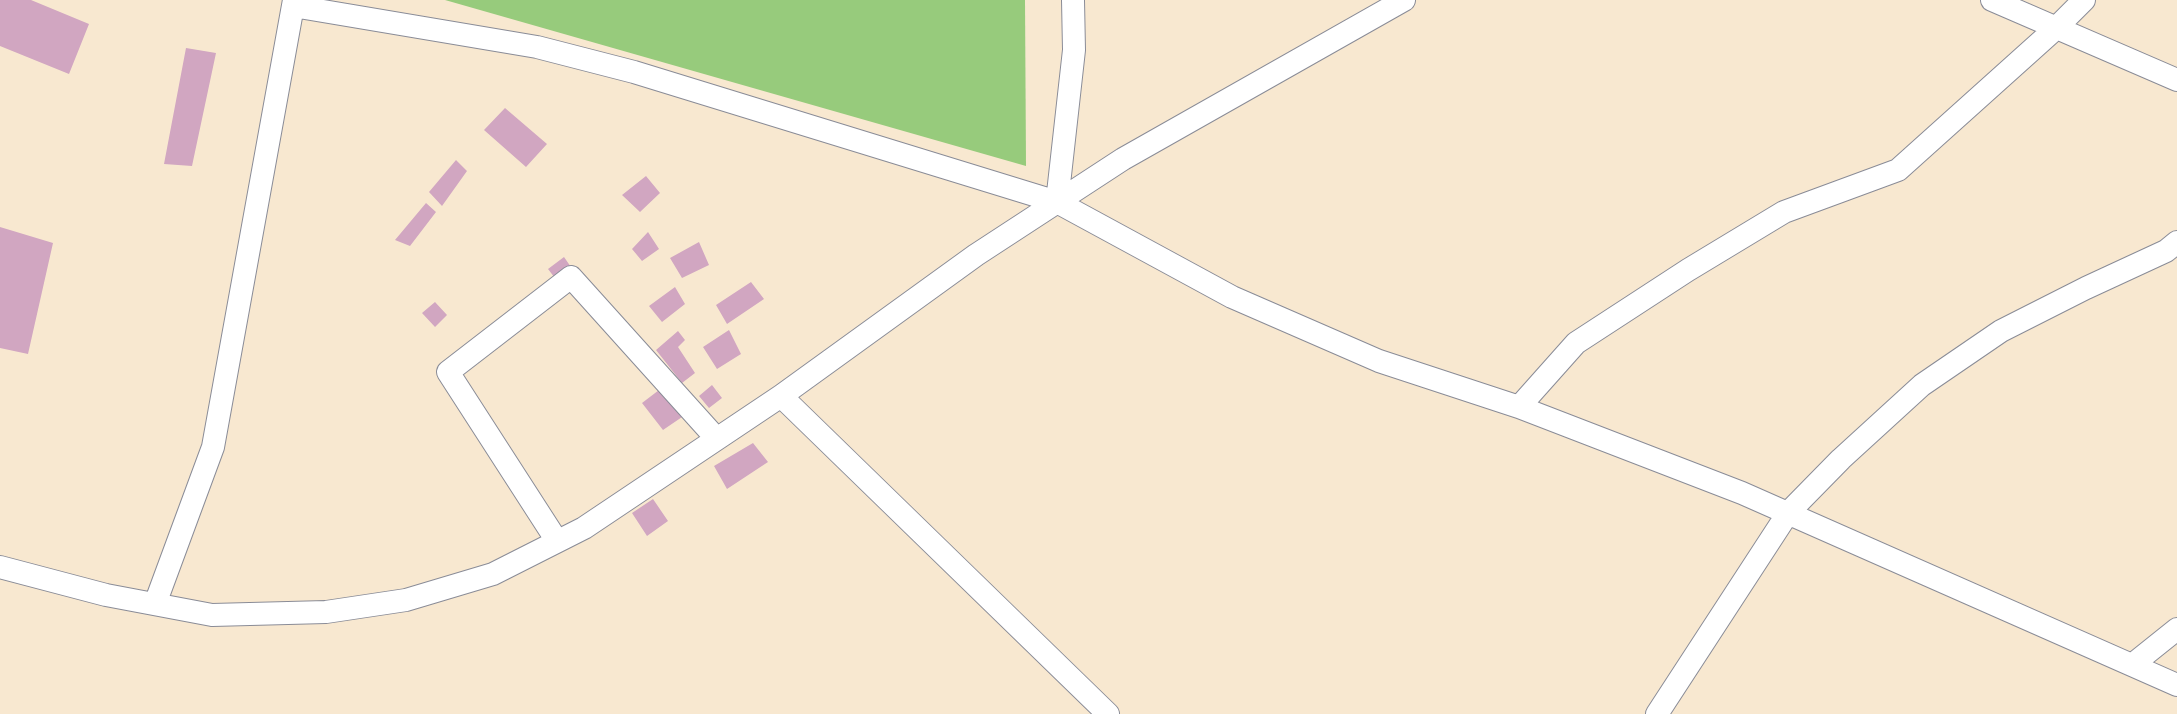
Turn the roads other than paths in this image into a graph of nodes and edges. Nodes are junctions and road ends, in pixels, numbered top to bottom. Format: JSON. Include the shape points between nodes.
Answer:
{"nodes":[{"id":1,"x":1073,"y":0,"type":"edge"},
{"id":2,"x":1404,"y":0,"type":"edge"},
{"id":3,"x":1992,"y":0,"type":"edge"},
{"id":4,"x":2084,"y":0,"type":"edge"},
{"id":5,"x":293,"y":3,"type":"edge"},
{"id":6,"x":2055,"y":29,"type":"junction"},
{"id":7,"x":2177,"y":80,"type":"edge"},
{"id":8,"x":1057,"y":202,"type":"junction"},
{"id":9,"x":2177,"y":242,"type":"edge"},
{"id":10,"x":781,"y":396,"type":"junction"},
{"id":11,"x":1519,"y":407,"type":"junction"},
{"id":12,"x":716,"y":438,"type":"junction"},
{"id":13,"x":1788,"y":513,"type":"junction"},
{"id":14,"x":557,"y":541,"type":"junction"},
{"id":15,"x":0,"y":567,"type":"edge"},
{"id":16,"x":155,"y":604,"type":"junction"},
{"id":17,"x":2177,"y":629,"type":"edge"},
{"id":18,"x":2132,"y":665,"type":"junction"},
{"id":19,"x":2177,"y":685,"type":"edge"},
{"id":20,"x":1108,"y":714,"type":"edge"},
{"id":21,"x":1656,"y":714,"type":"edge"}],
"edges":[{"from":1,"to":8,"type":"street","via":[[1074,50]]},
{"from":2,"to":8,"type":"street","via":[[1123,159]]},
{"from":3,"to":6,"type":"street"},
{"from":4,"to":6,"type":"street"},
{"from":5,"to":8,"type":"street","via":[[537,47],[634,72]]},
{"from":5,"to":16,"type":"street","via":[[212,447]]},
{"from":6,"to":7,"type":"street"},
{"from":6,"to":11,"type":"street","via":[[1898,170],[1784,212],[1688,270],[1576,343]]},
{"from":8,"to":10,"type":"street","via":[[976,255]]},
{"from":8,"to":11,"type":"street","via":[[1232,297],[1379,361]]},
{"from":9,"to":13,"type":"street","via":[[2166,251],[2001,331],[1922,385],[1841,459]]},
{"from":10,"to":12,"type":"street"},
{"from":10,"to":20,"type":"street"},
{"from":11,"to":13,"type":"street"},
{"from":12,"to":14,"type":"street","via":[[584,528]]},
{"from":12,"to":14,"type":"street","via":[[571,277],[448,372]]},
{"from":13,"to":18,"type":"street"},
{"from":13,"to":21,"type":"street"},
{"from":14,"to":16,"type":"street","via":[[493,574],[398,601],[326,612],[212,615]]},
{"from":15,"to":16,"type":"street","via":[[106,595]]},
{"from":17,"to":18,"type":"street"},
{"from":18,"to":19,"type":"street"}]}
